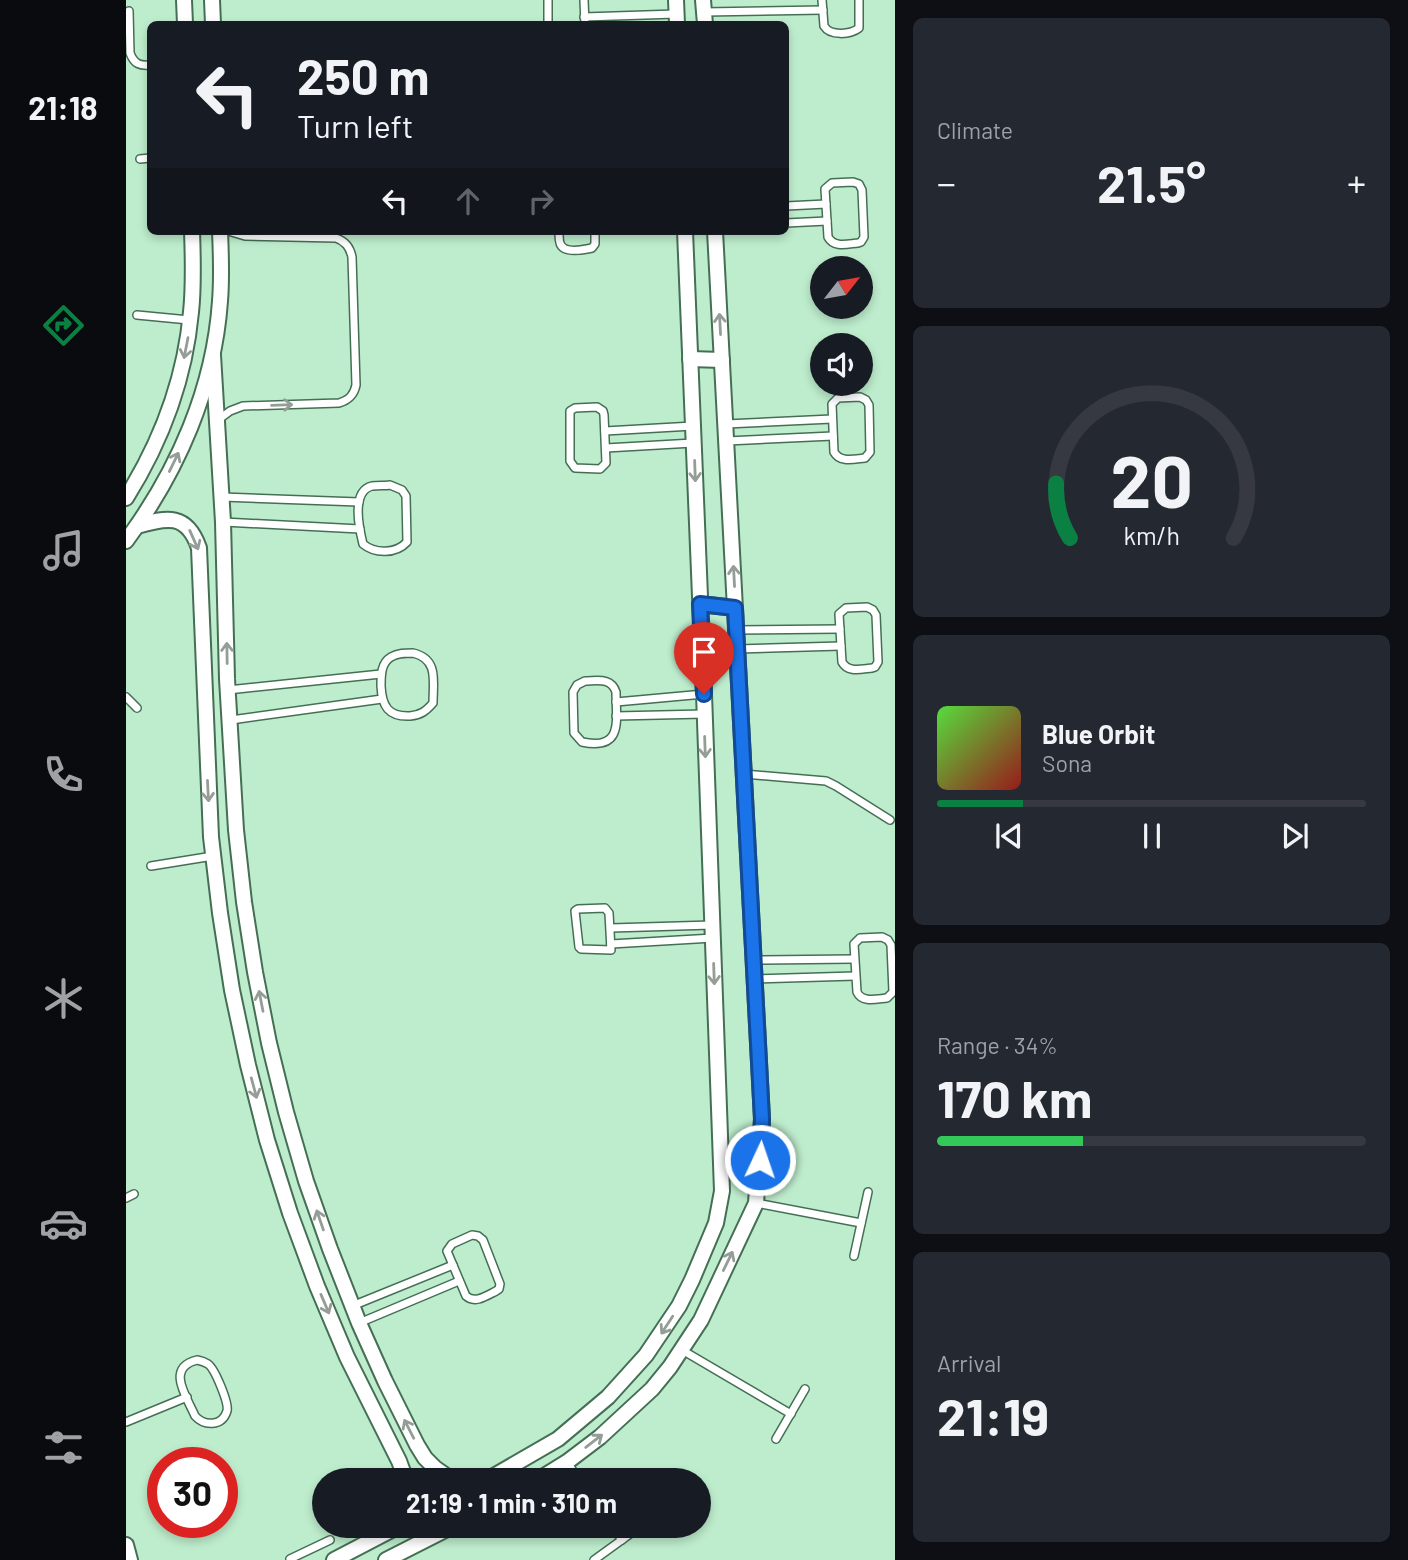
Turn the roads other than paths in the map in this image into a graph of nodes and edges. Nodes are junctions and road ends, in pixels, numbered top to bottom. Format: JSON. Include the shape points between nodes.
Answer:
{"nodes":[{"id":1,"x":184,"y":0,"type":"edge"},
{"id":2,"x":212,"y":0,"type":"edge"},
{"id":3,"x":548,"y":0,"type":"edge"},
{"id":4,"x":584,"y":0,"type":"edge"},
{"id":5,"x":593,"y":0,"type":"edge"},
{"id":6,"x":822,"y":0,"type":"edge"},
{"id":7,"x":859,"y":0,"type":"edge"},
{"id":8,"x":823,"y":10,"type":"junction"},
{"id":9,"x":129,"y":11,"type":"dead end"},
{"id":10,"x":704,"y":12,"type":"edge"},
{"id":11,"x":676,"y":13,"type":"edge"},
{"id":12,"x":185,"y":21,"type":"edge"},
{"id":13,"x":213,"y":21,"type":"edge"},
{"id":14,"x":548,"y":21,"type":"edge"},
{"id":15,"x":585,"y":21,"type":"edge"},
{"id":16,"x":147,"y":65,"type":"edge"},
{"id":17,"x":147,"y":158,"type":"edge"},
{"id":18,"x":140,"y":159,"type":"dead end"},
{"id":19,"x":826,"y":204,"type":"junction"},
{"id":20,"x":789,"y":206,"type":"edge"},
{"id":21,"x":827,"y":221,"type":"junction"},
{"id":22,"x":789,"y":223,"type":"edge"},
{"id":23,"x":192,"y":235,"type":"edge"},
{"id":24,"x":220,"y":235,"type":"edge"},
{"id":25,"x":238,"y":235,"type":"edge"},
{"id":26,"x":559,"y":235,"type":"edge"},
{"id":27,"x":595,"y":235,"type":"edge"},
{"id":28,"x":685,"y":235,"type":"edge"},
{"id":29,"x":715,"y":235,"type":"edge"},
{"id":30,"x":137,"y":315,"type":"dead end"},
{"id":31,"x":190,"y":320,"type":"junction"},
{"id":32,"x":213,"y":355,"type":"junction"},
{"id":33,"x":690,"y":359,"type":"junction"},
{"id":34,"x":722,"y":359,"type":"junction"},
{"id":35,"x":832,"y":419,"type":"junction"},
{"id":36,"x":218,"y":421,"type":"junction"},
{"id":37,"x":726,"y":424,"type":"junction"},
{"id":38,"x":693,"y":426,"type":"junction"},
{"id":39,"x":605,"y":431,"type":"junction"},
{"id":40,"x":833,"y":436,"type":"junction"},
{"id":41,"x":727,"y":441,"type":"junction"},
{"id":42,"x":694,"y":443,"type":"junction"},
{"id":43,"x":606,"y":448,"type":"junction"},
{"id":44,"x":127,"y":496,"type":"edge"},
{"id":45,"x":222,"y":497,"type":"junction"},
{"id":46,"x":359,"y":502,"type":"junction"},
{"id":47,"x":223,"y":522,"type":"junction"},
{"id":48,"x":137,"y":526,"type":"junction"},
{"id":49,"x":360,"y":529,"type":"junction"},
{"id":50,"x":126,"y":541,"type":"edge"},
{"id":51,"x":700,"y":604,"type":"junction"},
{"id":52,"x":735,"y":608,"type":"junction"},
{"id":53,"x":840,"y":629,"type":"junction"},
{"id":54,"x":737,"y":630,"type":"junction"},
{"id":55,"x":841,"y":646,"type":"junction"},
{"id":56,"x":737,"y":649,"type":"junction"},
{"id":57,"x":381,"y":674,"type":"junction"},
{"id":58,"x":228,"y":690,"type":"junction"},
{"id":59,"x":704,"y":694,"type":"junction"},
{"id":60,"x":126,"y":697,"type":"edge"},
{"id":61,"x":382,"y":699,"type":"junction"},
{"id":62,"x":616,"y":702,"type":"junction"},
{"id":63,"x":137,"y":708,"type":"dead end"},
{"id":64,"x":704,"y":714,"type":"junction"},
{"id":65,"x":615,"y":716,"type":"junction"},
{"id":66,"x":231,"y":720,"type":"junction"},
{"id":67,"x":231,"y":756,"type":"junction"},
{"id":68,"x":207,"y":760,"type":"junction"},
{"id":69,"x":744,"y":775,"type":"junction"},
{"id":70,"x":890,"y":820,"type":"dead end"},
{"id":71,"x":213,"y":856,"type":"junction"},
{"id":72,"x":150,"y":866,"type":"dead end"},
{"id":73,"x":611,"y":928,"type":"junction"},
{"id":74,"x":713,"y":932,"type":"junction"},
{"id":75,"x":611,"y":944,"type":"junction"},
{"id":76,"x":855,"y":959,"type":"junction"},
{"id":77,"x":754,"y":960,"type":"junction"},
{"id":78,"x":855,"y":976,"type":"junction"},
{"id":79,"x":755,"y":979,"type":"junction"},
{"id":80,"x":868,"y":1192,"type":"dead end"},
{"id":81,"x":134,"y":1194,"type":"dead end"},
{"id":82,"x":126,"y":1198,"type":"edge"},
{"id":83,"x":756,"y":1203,"type":"junction"},
{"id":84,"x":861,"y":1223,"type":"junction"},
{"id":85,"x":854,"y":1256,"type":"dead end"},
{"id":86,"x":453,"y":1265,"type":"junction"},
{"id":87,"x":459,"y":1281,"type":"junction"},
{"id":88,"x":352,"y":1306,"type":"junction"},
{"id":89,"x":359,"y":1322,"type":"junction"},
{"id":90,"x":682,"y":1350,"type":"junction"},
{"id":91,"x":805,"y":1389,"type":"dead end"},
{"id":92,"x":187,"y":1397,"type":"junction"},
{"id":93,"x":608,"y":1397,"type":"junction"},
{"id":94,"x":627,"y":1414,"type":"junction"},
{"id":95,"x":791,"y":1414,"type":"junction"},
{"id":96,"x":126,"y":1422,"type":"edge"},
{"id":97,"x":776,"y":1439,"type":"dead end"},
{"id":98,"x":566,"y":1462,"type":"junction"},
{"id":99,"x":401,"y":1468,"type":"edge"},
{"id":100,"x":435,"y":1468,"type":"edge"},
{"id":101,"x":508,"y":1468,"type":"edge"},
{"id":102,"x":557,"y":1468,"type":"edge"},
{"id":103,"x":570,"y":1468,"type":"edge"},
{"id":104,"x":377,"y":1538,"type":"edge"},
{"id":105,"x":429,"y":1538,"type":"edge"},
{"id":106,"x":625,"y":1538,"type":"edge"},
{"id":107,"x":330,"y":1540,"type":"dead end"},
{"id":108,"x":622,"y":1540,"type":"joint"},
{"id":109,"x":126,"y":1545,"type":"edge"},
{"id":110,"x":309,"y":1550,"type":"junction"},
{"id":111,"x":290,"y":1559,"type":"edge"},
{"id":112,"x":131,"y":1560,"type":"edge"},
{"id":113,"x":314,"y":1560,"type":"edge"},
{"id":114,"x":334,"y":1560,"type":"edge"},
{"id":115,"x":386,"y":1560,"type":"edge"},
{"id":116,"x":594,"y":1560,"type":"edge"}],
"edges":[{"from":1,"to":12,"type":"street"},
{"from":2,"to":13,"type":"street"},
{"from":3,"to":14,"type":"lane"},
{"from":4,"to":5,"type":"lane"},
{"from":4,"to":15,"type":"lane"},
{"from":6,"to":8,"type":"lane"},
{"from":7,"to":8,"type":"lane","via":[[860,25],[854,32],[828,32]]},
{"from":8,"to":10,"type":"lane"},
{"from":9,"to":16,"type":"lane","via":[[130,53],[139,64]]},
{"from":11,"to":15,"type":"lane"},
{"from":17,"to":18,"type":"lane"},
{"from":19,"to":20,"type":"lane"},
{"from":19,"to":21,"type":"lane"},
{"from":19,"to":21,"type":"lane","via":[[829,184],[859,184],[863,239],[832,243]]},
{"from":21,"to":22,"type":"lane"},
{"from":23,"to":31,"type":"street"},
{"from":24,"to":32,"type":"street","via":[[220,300]]},
{"from":36,"to":25,"type":"lane","one_way":true,"via":[[243,407],[339,403],[349,399],[356,385],[352,257],[345,243],[335,238]]},
{"from":26,"to":27,"type":"lane","via":[[560,244],[568,250],[589,250]]},
{"from":28,"to":33,"type":"street"},
{"from":34,"to":29,"type":"street","one_way":true},
{"from":30,"to":31,"type":"lane"},
{"from":31,"to":44,"type":"street","one_way":true,"via":[[168,413]]},
{"from":32,"to":36,"type":"street"},
{"from":48,"to":32,"type":"street","one_way":true,"via":[[188,433]]},
{"from":33,"to":34,"type":"street"},
{"from":33,"to":38,"type":"street"},
{"from":34,"to":37,"type":"street"},
{"from":35,"to":37,"type":"lane"},
{"from":35,"to":40,"type":"lane"},
{"from":35,"to":40,"type":"lane","via":[[832,404],[838,398],[866,400],[869,454],[838,458]]},
{"from":36,"to":45,"type":"street"},
{"from":37,"to":41,"type":"street"},
{"from":38,"to":39,"type":"lane"},
{"from":38,"to":42,"type":"street"},
{"from":39,"to":43,"type":"lane"},
{"from":39,"to":43,"type":"lane","via":[[604,415],[597,407],[570,411],[573,466],[600,469],[606,463]]},
{"from":40,"to":41,"type":"lane"},
{"from":52,"to":41,"type":"street","one_way":true},
{"from":42,"to":43,"type":"lane"},
{"from":42,"to":51,"type":"street","one_way":true},
{"from":45,"to":46,"type":"lane"},
{"from":45,"to":47,"type":"street"},
{"from":46,"to":49,"type":"lane"},
{"from":46,"to":49,"type":"lane","via":[[362,492],[372,486],[402,490],[407,542],[395,550],[375,551],[363,544]]},
{"from":47,"to":49,"type":"lane"},
{"from":58,"to":47,"type":"street","one_way":true},
{"from":48,"to":50,"type":"street"},
{"from":48,"to":68,"type":"street","one_way":true,"via":[[174,519],[191,531],[199,548]]},
{"from":51,"to":52,"type":"street"},
{"from":51,"to":59,"type":"street"},
{"from":52,"to":54,"type":"street"},
{"from":53,"to":54,"type":"lane"},
{"from":53,"to":55,"type":"lane"},
{"from":53,"to":55,"type":"lane","via":[[843,609],[873,610],[877,665],[846,668]]},
{"from":54,"to":56,"type":"street"},
{"from":55,"to":56,"type":"lane"},
{"from":56,"to":69,"type":"street"},
{"from":57,"to":58,"type":"lane"},
{"from":57,"to":61,"type":"lane"},
{"from":57,"to":61,"type":"lane","via":[[384,662],[398,654],[420,655],[433,667],[433,703],[426,712],[401,716],[392,713]]},
{"from":58,"to":66,"type":"street"},
{"from":59,"to":62,"type":"lane"},
{"from":59,"to":64,"type":"street"},
{"from":60,"to":63,"type":"lane"},
{"from":61,"to":66,"type":"lane"},
{"from":62,"to":65,"type":"lane"},
{"from":62,"to":65,"type":"lane","via":[[615,687],[608,681],[577,685],[573,692],[574,733],[582,742],[606,742],[614,735]]},
{"from":64,"to":65,"type":"lane"},
{"from":64,"to":74,"type":"street","one_way":true},
{"from":66,"to":67,"type":"street"},
{"from":67,"to":68,"type":"street"},
{"from":88,"to":67,"type":"street","one_way":true,"via":[[306,1181],[269,1042],[244,902]]},
{"from":68,"to":71,"type":"street","one_way":true},
{"from":69,"to":70,"type":"lane","via":[[825,781]]},
{"from":69,"to":77,"type":"street"},
{"from":71,"to":72,"type":"lane"},
{"from":71,"to":99,"type":"street","one_way":true,"via":[[232,990],[267,1140],[317,1286]]},
{"from":73,"to":74,"type":"lane"},
{"from":73,"to":75,"type":"lane"},
{"from":73,"to":75,"type":"lane","via":[[605,908],[575,911],[580,949],[609,951]]},
{"from":74,"to":75,"type":"lane"},
{"from":74,"to":93,"type":"street","one_way":true,"via":[[723,1191],[716,1223],[679,1306],[646,1355]]},
{"from":76,"to":77,"type":"lane"},
{"from":76,"to":78,"type":"lane"},
{"from":76,"to":78,"type":"lane","via":[[858,939],[888,940],[892,994],[861,998]]},
{"from":77,"to":79,"type":"street"},
{"from":78,"to":79,"type":"lane"},
{"from":79,"to":83,"type":"street","via":[[762,1119]]},
{"from":80,"to":84,"type":"lane"},
{"from":81,"to":82,"type":"lane"},
{"from":83,"to":84,"type":"lane"},
{"from":90,"to":83,"type":"street","one_way":true},
{"from":84,"to":85,"type":"lane"},
{"from":86,"to":87,"type":"lane"},
{"from":86,"to":87,"type":"lane","via":[[449,1246],[478,1236],[500,1287],[472,1300]]},
{"from":86,"to":88,"type":"lane"},
{"from":87,"to":89,"type":"lane"},
{"from":88,"to":89,"type":"street"},
{"from":100,"to":89,"type":"street","one_way":true,"via":[[417,1445]]},
{"from":90,"to":94,"type":"street"},
{"from":90,"to":95,"type":"lane"},
{"from":91,"to":95,"type":"lane"},
{"from":92,"to":92,"type":"lane","via":[[195,1416],[204,1423],[220,1421],[226,1412],[227,1402],[211,1368],[202,1361],[191,1362],[182,1370],[180,1381]]},
{"from":92,"to":96,"type":"lane"},
{"from":93,"to":94,"type":"street"},
{"from":93,"to":101,"type":"street","via":[[558,1439]]},
{"from":98,"to":94,"type":"street","one_way":true},
{"from":95,"to":97,"type":"lane"},
{"from":98,"to":102,"type":"street"},
{"from":98,"to":103,"type":"lane"},
{"from":104,"to":114,"type":"street"},
{"from":105,"to":115,"type":"street"},
{"from":106,"to":108,"type":"lane"},
{"from":107,"to":110,"type":"lane"},
{"from":108,"to":116,"type":"lane"},
{"from":109,"to":112,"type":"street"},
{"from":110,"to":111,"type":"lane"},
{"from":110,"to":113,"type":"lane"}]}
